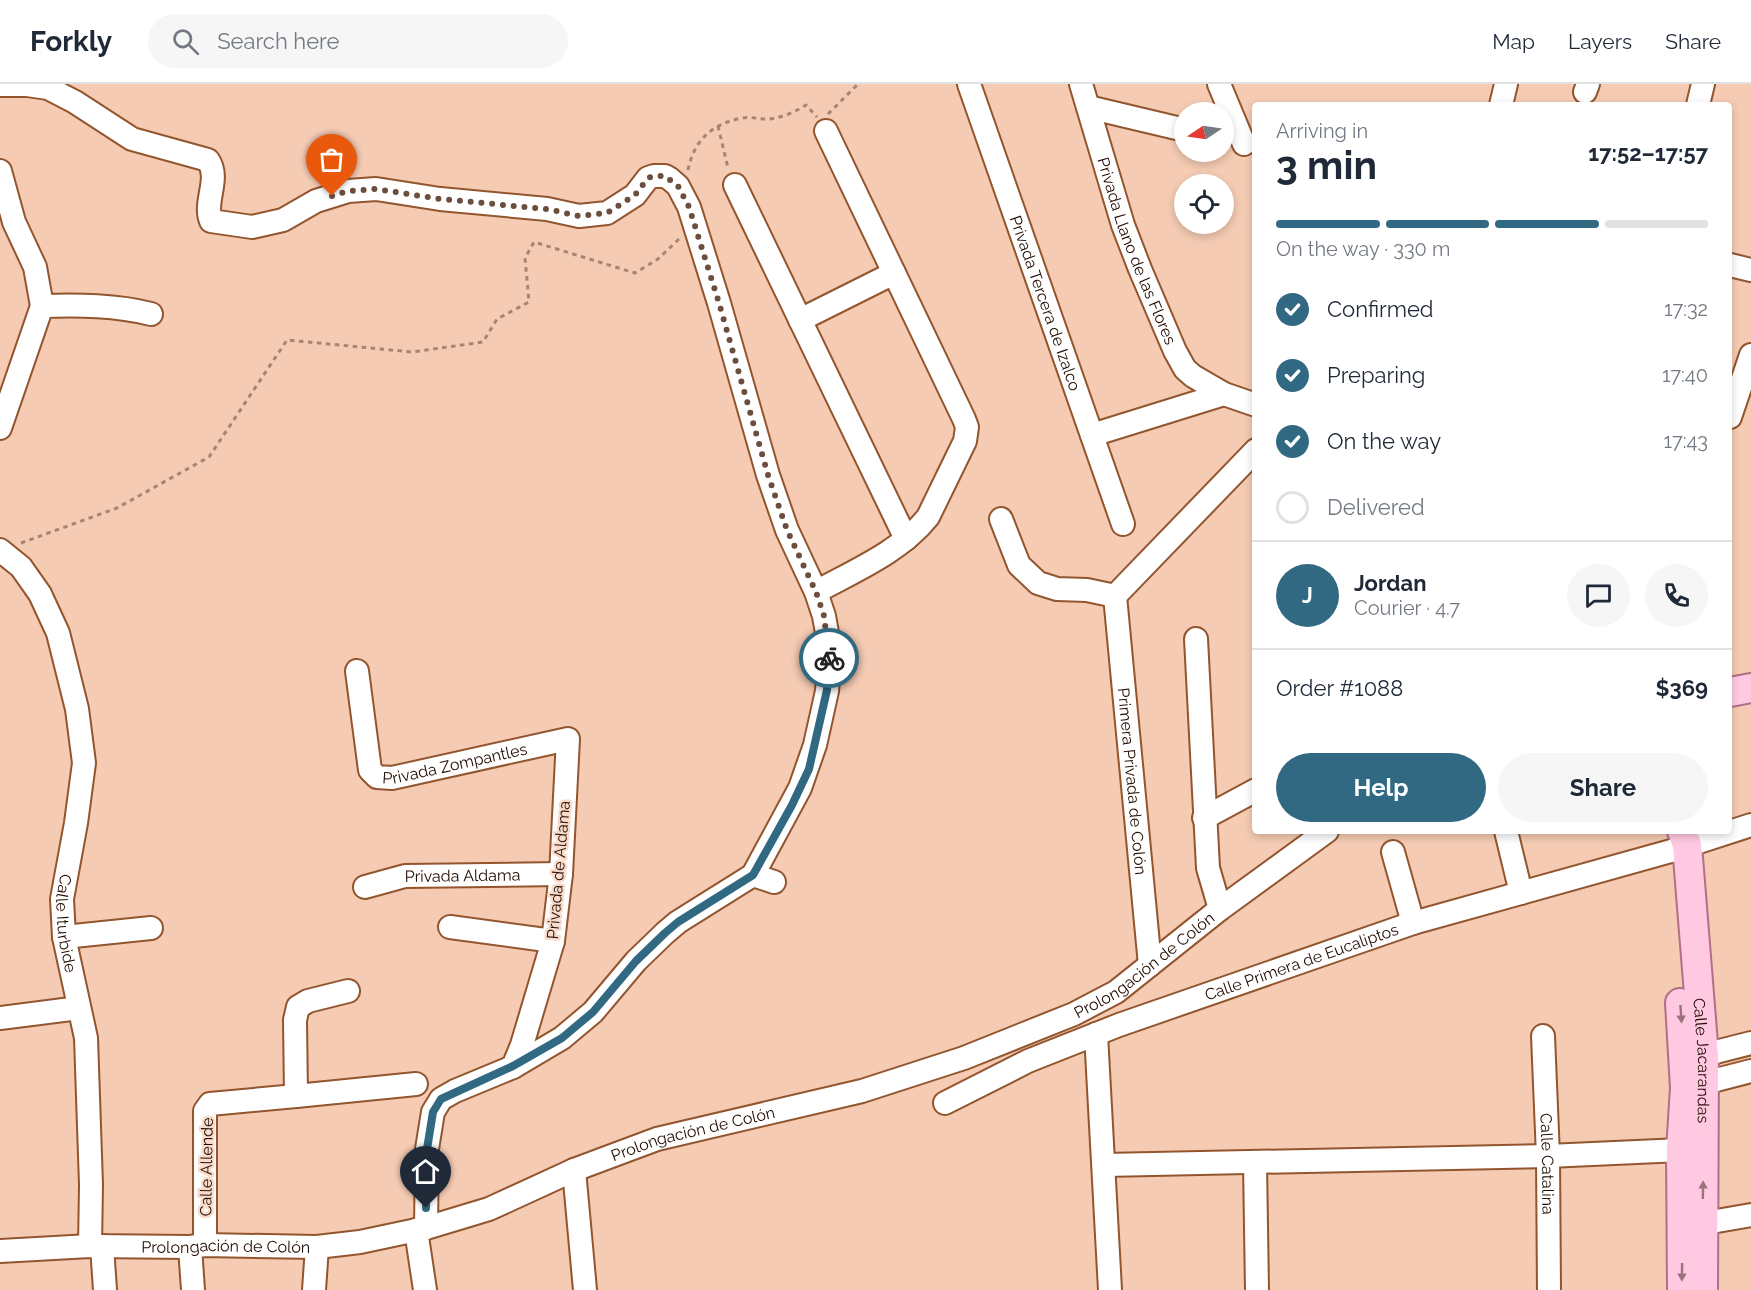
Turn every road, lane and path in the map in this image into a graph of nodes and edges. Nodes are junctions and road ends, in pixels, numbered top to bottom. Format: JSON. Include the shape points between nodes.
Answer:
{"nodes":[{"id":1,"x":858,"y":84,"type":"edge"},
{"id":2,"x":969,"y":84,"type":"edge"},
{"id":3,"x":1081,"y":84,"type":"edge"},
{"id":4,"x":1219,"y":84,"type":"edge"},
{"id":5,"x":1506,"y":84,"type":"edge"},
{"id":6,"x":1703,"y":84,"type":"edge"},
{"id":7,"x":0,"y":85,"type":"edge"},
{"id":8,"x":1502,"y":102,"type":"edge"},
{"id":9,"x":1699,"y":102,"type":"edge"},
{"id":10,"x":1088,"y":107,"type":"junction"},
{"id":11,"x":718,"y":126,"type":"junction"},
{"id":12,"x":1174,"y":127,"type":"edge"},
{"id":13,"x":826,"y":131,"type":"dead end"},
{"id":14,"x":1241,"y":144,"type":"edge"},
{"id":15,"x":0,"y":171,"type":"edge"},
{"id":16,"x":735,"y":186,"type":"joint"},
{"id":17,"x":684,"y":197,"type":"junction"},
{"id":18,"x":677,"y":230,"type":"dead end"},
{"id":19,"x":1732,"y":265,"type":"edge"},
{"id":20,"x":1751,"y":270,"type":"edge"},
{"id":21,"x":894,"y":273,"type":"junction"},
{"id":22,"x":42,"y":306,"type":"junction"},
{"id":23,"x":151,"y":314,"type":"dead end"},
{"id":24,"x":800,"y":320,"type":"junction"},
{"id":25,"x":1751,"y":355,"type":"edge"},
{"id":26,"x":1224,"y":394,"type":"junction"},
{"id":27,"x":1252,"y":404,"type":"edge"},
{"id":28,"x":1732,"y":411,"type":"edge"},
{"id":29,"x":0,"y":428,"type":"edge"},
{"id":30,"x":1092,"y":435,"type":"junction"},
{"id":31,"x":1252,"y":454,"type":"edge"},
{"id":32,"x":1001,"y":519,"type":"dead end"},
{"id":33,"x":1123,"y":524,"type":"dead end"},
{"id":34,"x":906,"y":539,"type":"junction"},
{"id":35,"x":2,"y":552,"type":"edge"},
{"id":36,"x":816,"y":592,"type":"junction"},
{"id":37,"x":1115,"y":596,"type":"junction"},
{"id":38,"x":1196,"y":639,"type":"dead end"},
{"id":39,"x":357,"y":671,"type":"dead end"},
{"id":40,"x":1751,"y":688,"type":"edge"},
{"id":41,"x":1732,"y":692,"type":"edge"},
{"id":42,"x":568,"y":739,"type":"joint"},
{"id":43,"x":1252,"y":792,"type":"edge"},
{"id":44,"x":1204,"y":818,"type":"junction"},
{"id":45,"x":1751,"y":825,"type":"edge"},
{"id":46,"x":1732,"y":829,"type":"edge"},
{"id":47,"x":1323,"y":834,"type":"edge"},
{"id":48,"x":1507,"y":834,"type":"edge"},
{"id":49,"x":1708,"y":834,"type":"edge"},
{"id":50,"x":1679,"y":840,"type":"edge"},
{"id":51,"x":1393,"y":852,"type":"dead end"},
{"id":52,"x":561,"y":874,"type":"junction"},
{"id":53,"x":365,"y":887,"type":"dead end"},
{"id":54,"x":1521,"y":893,"type":"junction"},
{"id":55,"x":1220,"y":909,"type":"junction"},
{"id":56,"x":1413,"y":923,"type":"junction"},
{"id":57,"x":450,"y":927,"type":"dead end"},
{"id":58,"x":151,"y":928,"type":"dead end"},
{"id":59,"x":64,"y":937,"type":"junction"},
{"id":60,"x":553,"y":941,"type":"junction"},
{"id":61,"x":1150,"y":965,"type":"junction"},
{"id":62,"x":348,"y":991,"type":"dead end"},
{"id":63,"x":79,"y":1008,"type":"junction"},
{"id":64,"x":0,"y":1018,"type":"edge"},
{"id":65,"x":1096,"y":1034,"type":"junction"},
{"id":66,"x":1543,"y":1036,"type":"dead end"},
{"id":67,"x":1751,"y":1043,"type":"edge"},
{"id":68,"x":1694,"y":1058,"type":"junction"},
{"id":69,"x":513,"y":1066,"type":"junction"},
{"id":70,"x":1751,"y":1071,"type":"edge"},
{"id":71,"x":416,"y":1084,"type":"dead end"},
{"id":72,"x":1695,"y":1086,"type":"junction"},
{"id":73,"x":296,"y":1096,"type":"junction"},
{"id":74,"x":945,"y":1103,"type":"dead end"},
{"id":75,"x":1681,"y":1150,"type":"junction"},
{"id":76,"x":1548,"y":1156,"type":"junction"},
{"id":77,"x":1255,"y":1163,"type":"junction"},
{"id":78,"x":1105,"y":1165,"type":"junction"},
{"id":79,"x":574,"y":1170,"type":"junction"},
{"id":80,"x":1751,"y":1215,"type":"edge"},
{"id":81,"x":1692,"y":1225,"type":"junction"},
{"id":82,"x":421,"y":1229,"type":"junction"},
{"id":83,"x":96,"y":1246,"type":"junction"},
{"id":84,"x":197,"y":1246,"type":"junction"},
{"id":85,"x":317,"y":1247,"type":"junction"},
{"id":86,"x":0,"y":1251,"type":"edge"},
{"id":87,"x":105,"y":1290,"type":"edge"},
{"id":88,"x":194,"y":1290,"type":"edge"},
{"id":89,"x":314,"y":1290,"type":"edge"},
{"id":90,"x":425,"y":1290,"type":"edge"},
{"id":91,"x":585,"y":1290,"type":"edge"},
{"id":92,"x":1110,"y":1290,"type":"edge"},
{"id":93,"x":1257,"y":1290,"type":"edge"},
{"id":94,"x":1549,"y":1290,"type":"edge"},
{"id":95,"x":1682,"y":1290,"type":"edge"},
{"id":96,"x":1703,"y":1290,"type":"edge"}],
"edges":[{"from":1,"to":11,"type":"path","via":[[821,121],[806,105],[771,119],[743,118]]},
{"from":2,"to":30,"type":"street","name":"Privada Tercera de Izalco"},
{"from":3,"to":10,"type":"street","name":"Privada Llano de las Flores"},
{"from":4,"to":14,"type":"street"},
{"from":5,"to":8,"type":"street"},
{"from":6,"to":9,"type":"street"},
{"from":7,"to":17,"type":"street","via":[[48,88],[132,139],[208,160],[213,167],[208,214],[211,221],[223,224],[252,227],[283,220],[316,201],[348,191],[376,189],[579,216],[607,213],[635,195],[648,178],[659,175],[678,186]]},
{"from":10,"to":12,"type":"street"},
{"from":10,"to":26,"type":"street","name":"Privada Llano de las Flores","via":[[1123,225],[1175,351],[1185,369]]},
{"from":11,"to":16,"type":"path"},
{"from":11,"to":17,"type":"path","via":[[699,140]]},
{"from":13,"to":21,"type":"street"},
{"from":15,"to":22,"type":"street","via":[[14,222],[35,267]]},
{"from":16,"to":24,"type":"street"},
{"from":17,"to":36,"type":"street","via":[[768,475],[787,530]]},
{"from":18,"to":35,"type":"path","via":[[679,239],[635,273],[534,242],[525,258],[529,302],[497,319],[483,342],[411,352],[287,340],[209,457],[117,508]]},
{"from":19,"to":20,"type":"street"},
{"from":21,"to":24,"type":"street"},
{"from":21,"to":34,"type":"street","via":[[967,427],[965,441],[928,517]]},
{"from":22,"to":23,"type":"street","via":[[110,307]]},
{"from":22,"to":29,"type":"street"},
{"from":24,"to":34,"type":"street"},
{"from":25,"to":28,"type":"street"},
{"from":26,"to":27,"type":"street","name":"Privada Llano de las Flores"},
{"from":26,"to":30,"type":"street"},
{"from":30,"to":33,"type":"street","name":"Privada Tercera de Izalco"},
{"from":31,"to":37,"type":"street"},
{"from":32,"to":37,"type":"street","via":[[1019,565],[1038,583]]},
{"from":34,"to":36,"type":"street"},
{"from":35,"to":59,"type":"street","name":"Calle Iturbide","via":[[21,567],[40,594],[58,633],[76,709],[84,763],[62,899]]},
{"from":36,"to":69,"type":"street","via":[[829,644],[822,718],[809,769],[764,878],[678,922],[636,961],[578,1026]]},
{"from":37,"to":61,"type":"street","name":"Primera Privada de Colón"},
{"from":38,"to":44,"type":"street"},
{"from":39,"to":42,"type":"street","name":"Privada Zompantles","via":[[370,770],[377,777],[392,778]]},
{"from":40,"to":41,"type":"main road"},
{"from":42,"to":52,"type":"street","name":"Privada de Aldama"},
{"from":43,"to":44,"type":"street"},
{"from":44,"to":55,"type":"street","via":[[1208,868]]},
{"from":45,"to":46,"type":"street","name":"Calle Primera de Eucaliptos"},
{"from":47,"to":55,"type":"street","name":"Prolongación de Colón"},
{"from":48,"to":54,"type":"street"},
{"from":49,"to":50,"type":"street","name":"Calle Primera de Eucaliptos"},
{"from":50,"to":54,"type":"street","name":"Calle Primera de Eucaliptos"},
{"from":50,"to":68,"type":"main road","name":"Calle Jacarandas"},
{"from":51,"to":56,"type":"street"},
{"from":52,"to":53,"type":"street","name":"Privada Aldama","via":[[405,876]]},
{"from":52,"to":60,"type":"street","name":"Privada de Aldama"},
{"from":54,"to":56,"type":"street","name":"Calle Primera de Eucaliptos"},
{"from":55,"to":61,"type":"street","name":"Prolongación de Colón"},
{"from":56,"to":65,"type":"street","name":"Calle Primera de Eucaliptos"},
{"from":57,"to":60,"type":"street"},
{"from":58,"to":59,"type":"street"},
{"from":59,"to":63,"type":"street","name":"Calle Iturbide"},
{"from":60,"to":69,"type":"street","name":"Privada de Aldama"},
{"from":61,"to":79,"type":"street","name":"Prolongación de Colón","via":[[1116,992],[1074,1014],[964,1058],[862,1091],[657,1139]]},
{"from":62,"to":73,"type":"street","via":[[298,1007]]},
{"from":63,"to":64,"type":"street"},
{"from":63,"to":83,"type":"street","name":"Calle Iturbide","via":[[86,1038]]},
{"from":65,"to":74,"type":"street","name":"Calle Primera de Eucaliptos","via":[[1028,1061]]},
{"from":65,"to":78,"type":"street"},
{"from":66,"to":76,"type":"street","name":"Calle Catalina"},
{"from":67,"to":68,"type":"street"},
{"from":68,"to":72,"type":"main road","name":"Calle Jacarandas"},
{"from":69,"to":82,"type":"street","via":[[446,1095],[436,1105],[427,1149]]},
{"from":70,"to":72,"type":"street"},
{"from":71,"to":73,"type":"street","name":"Calle Allende"},
{"from":72,"to":75,"type":"main road","name":"Calle Jacarandas"},
{"from":81,"to":72,"type":"main road","name":"Calle Jacarandas","one_way":true},
{"from":73,"to":84,"type":"street","name":"Calle Allende","via":[[210,1104],[205,1111]]},
{"from":75,"to":76,"type":"street"},
{"from":75,"to":81,"type":"main road","name":"Calle Jacarandas"},
{"from":76,"to":77,"type":"street"},
{"from":76,"to":94,"type":"street","name":"Calle Catalina"},
{"from":77,"to":78,"type":"street"},
{"from":77,"to":93,"type":"street"},
{"from":78,"to":92,"type":"street"},
{"from":79,"to":82,"type":"street","name":"Prolongación de Colón","via":[[489,1209]]},
{"from":79,"to":91,"type":"street"},
{"from":80,"to":81,"type":"street"},
{"from":81,"to":95,"type":"main road","name":"Calle Jacarandas","one_way":true},
{"from":81,"to":96,"type":"main road","name":"Calle Jacarandas"},
{"from":82,"to":85,"type":"street","name":"Prolongación de Colón"},
{"from":82,"to":90,"type":"street"},
{"from":83,"to":84,"type":"street","name":"Prolongación de Colón"},
{"from":83,"to":86,"type":"street","name":"Prolongación de Colón"},
{"from":83,"to":87,"type":"street","name":"Calle Iturbide"},
{"from":84,"to":85,"type":"street","name":"Prolongación de Colón"},
{"from":84,"to":88,"type":"street","name":"Calle Allende"},
{"from":85,"to":89,"type":"street"}]}
